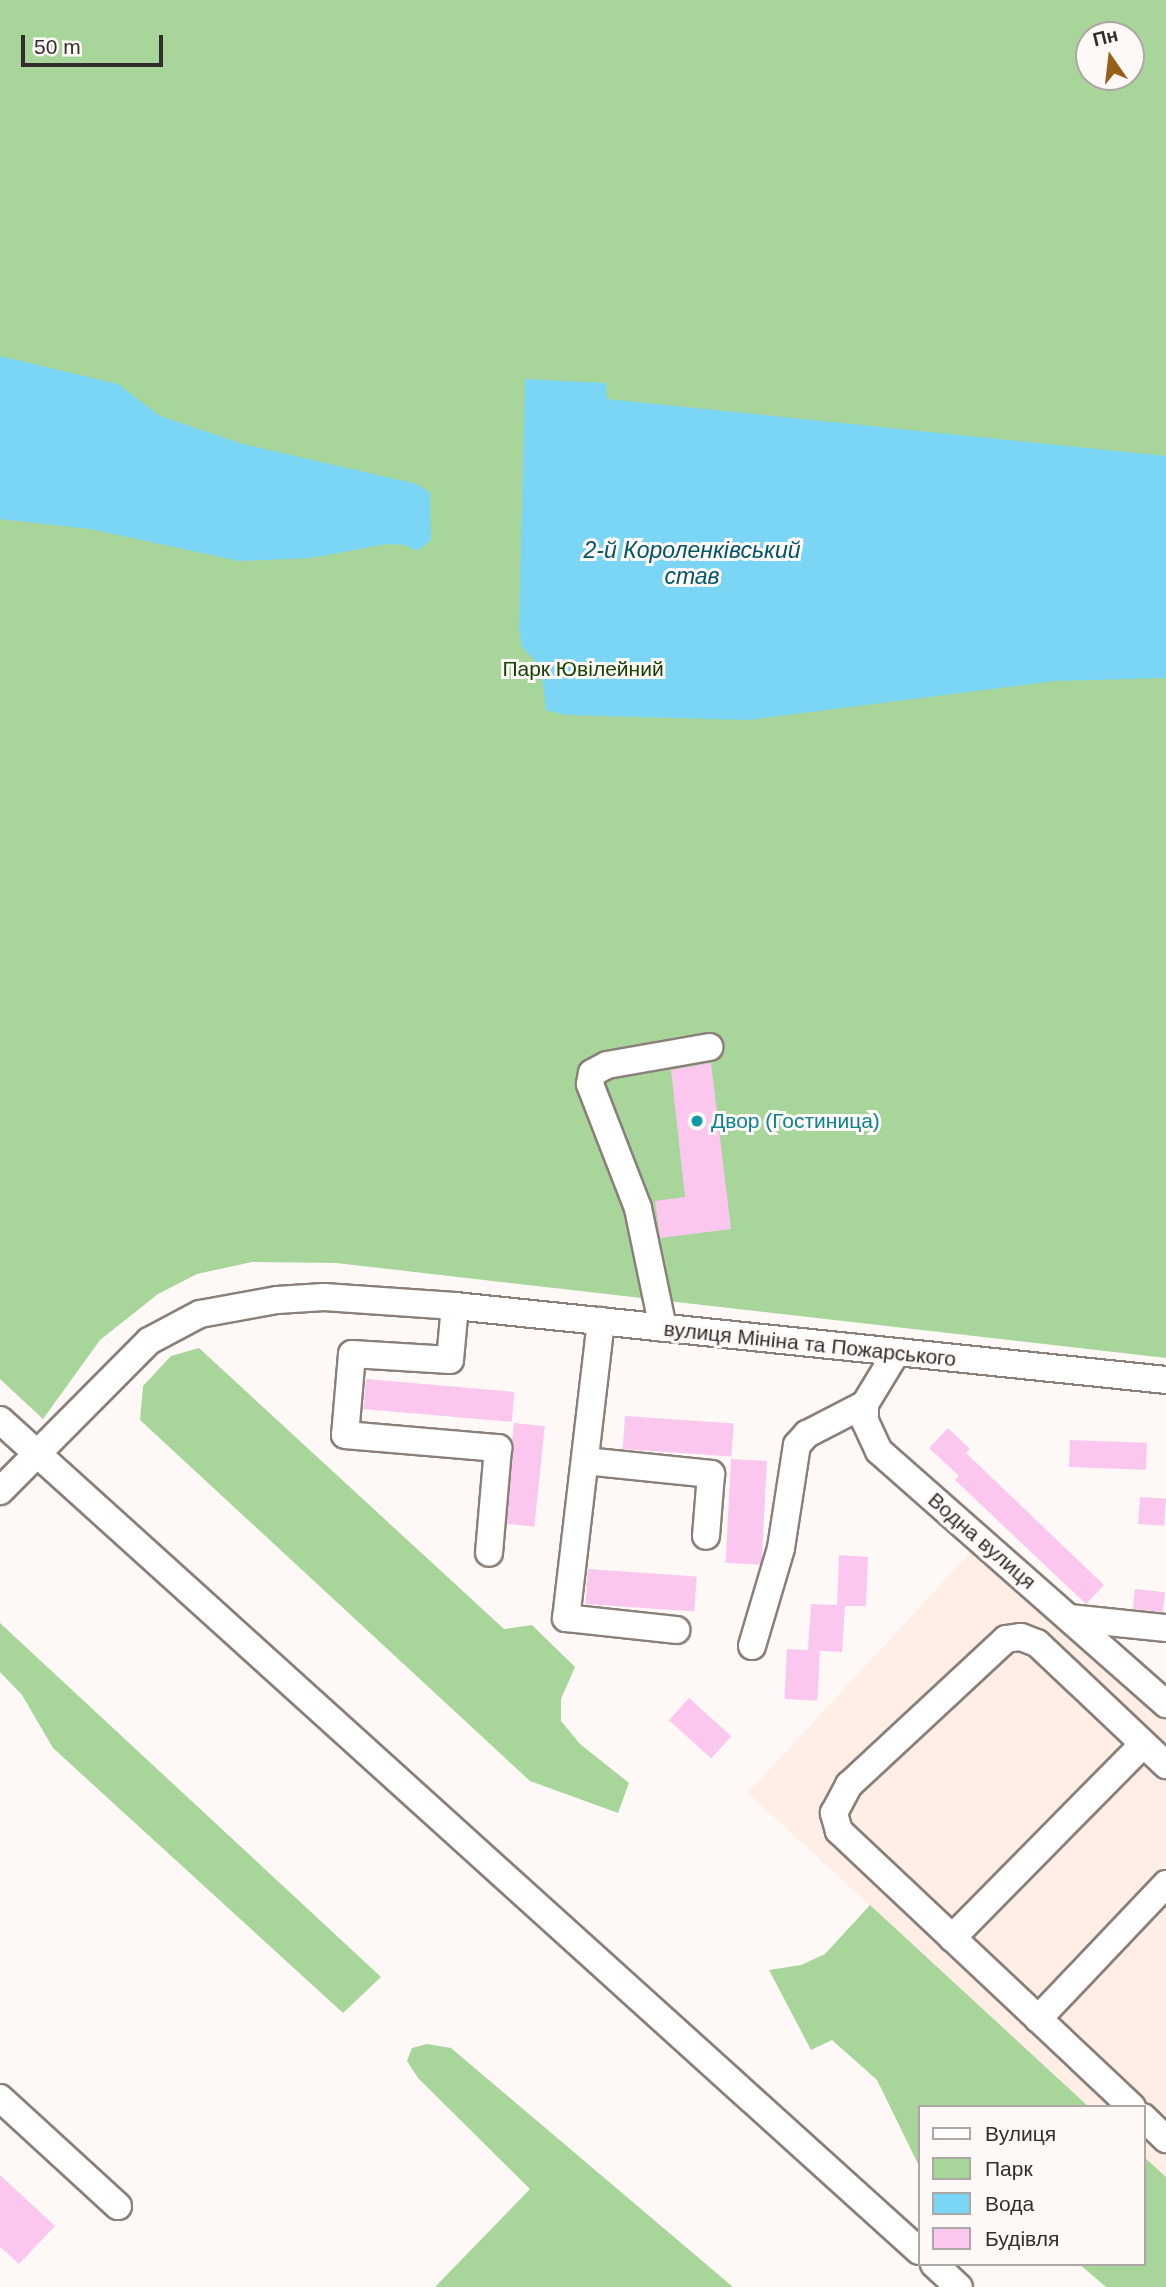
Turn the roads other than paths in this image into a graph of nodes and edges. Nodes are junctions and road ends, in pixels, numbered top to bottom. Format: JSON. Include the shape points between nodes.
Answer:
{"nodes":[{"id":1,"x":709,"y":1047,"type":"dead end"},
{"id":2,"x":455,"y":1306,"type":"junction"},
{"id":3,"x":601,"y":1321,"type":"junction"},
{"id":4,"x":663,"y":1328,"type":"junction"},
{"id":5,"x":896,"y":1353,"type":"junction"},
{"id":6,"x":1166,"y":1380,"type":"edge"},
{"id":7,"x":865,"y":1404,"type":"junction"},
{"id":8,"x":0,"y":1420,"type":"edge"},
{"id":9,"x":37,"y":1453,"type":"junction"},
{"id":10,"x":585,"y":1461,"type":"junction"},
{"id":11,"x":0,"y":1491,"type":"edge"},
{"id":12,"x":706,"y":1536,"type":"dead end"},
{"id":13,"x":489,"y":1553,"type":"dead end"},
{"id":14,"x":1069,"y":1618,"type":"junction"},
{"id":15,"x":1166,"y":1628,"type":"edge"},
{"id":16,"x":676,"y":1630,"type":"dead end"},
{"id":17,"x":752,"y":1646,"type":"dead end"},
{"id":18,"x":1166,"y":1704,"type":"edge"},
{"id":19,"x":1143,"y":1744,"type":"junction"},
{"id":20,"x":1166,"y":1765,"type":"edge"},
{"id":21,"x":1166,"y":1884,"type":"edge"},
{"id":22,"x":952,"y":1938,"type":"junction"},
{"id":23,"x":1038,"y":2019,"type":"junction"},
{"id":24,"x":0,"y":2098,"type":"edge"},
{"id":25,"x":1130,"y":2105,"type":"edge"},
{"id":26,"x":1145,"y":2119,"type":"edge"},
{"id":27,"x":1166,"y":2139,"type":"edge"},
{"id":28,"x":118,"y":2206,"type":"dead end"},
{"id":29,"x":918,"y":2250,"type":"edge"},
{"id":30,"x":936,"y":2266,"type":"edge"},
{"id":31,"x":959,"y":2287,"type":"edge"}],
"edges":[{"from":1,"to":4,"type":"street","via":[[607,1065],[592,1073],[590,1084],[638,1208]]},
{"from":2,"to":3,"type":"street","name":"вулиця Мініна та Пожарського"},
{"from":2,"to":9,"type":"street","name":"вулиця Мініна та Пожарського","via":[[301,1298],[200,1314],[166,1329],[133,1353]]},
{"from":2,"to":13,"type":"street","via":[[450,1360],[352,1354],[345,1435],[498,1448]]},
{"from":3,"to":4,"type":"street","name":"вулиця Мініна та Пожарського"},
{"from":3,"to":10,"type":"street"},
{"from":4,"to":5,"type":"street","name":"вулиця Мініна та Пожарського"},
{"from":5,"to":6,"type":"street","name":"вулиця Мініна та Пожарського"},
{"from":5,"to":7,"type":"street"},
{"from":7,"to":14,"type":"street","name":"Водна вулиця","via":[[867,1428],[879,1451]]},
{"from":7,"to":17,"type":"street","via":[[807,1434],[797,1445],[781,1548]]},
{"from":8,"to":9,"type":"street"},
{"from":9,"to":11,"type":"street","name":"вулиця Мініна та Пожарського"},
{"from":9,"to":29,"type":"street"},
{"from":10,"to":12,"type":"street","via":[[711,1475]]},
{"from":10,"to":16,"type":"street","via":[[565,1618]]},
{"from":14,"to":15,"type":"street"},
{"from":14,"to":18,"type":"street","name":"Водна вулиця"},
{"from":19,"to":20,"type":"street"},
{"from":19,"to":22,"type":"street"},
{"from":19,"to":22,"type":"street","via":[[1037,1643],[1006,1639],[849,1785],[834,1813],[839,1831]]},
{"from":21,"to":23,"type":"street"},
{"from":22,"to":23,"type":"street"},
{"from":23,"to":25,"type":"street"},
{"from":24,"to":28,"type":"street"},
{"from":26,"to":27,"type":"street"},
{"from":30,"to":31,"type":"street"}]}
